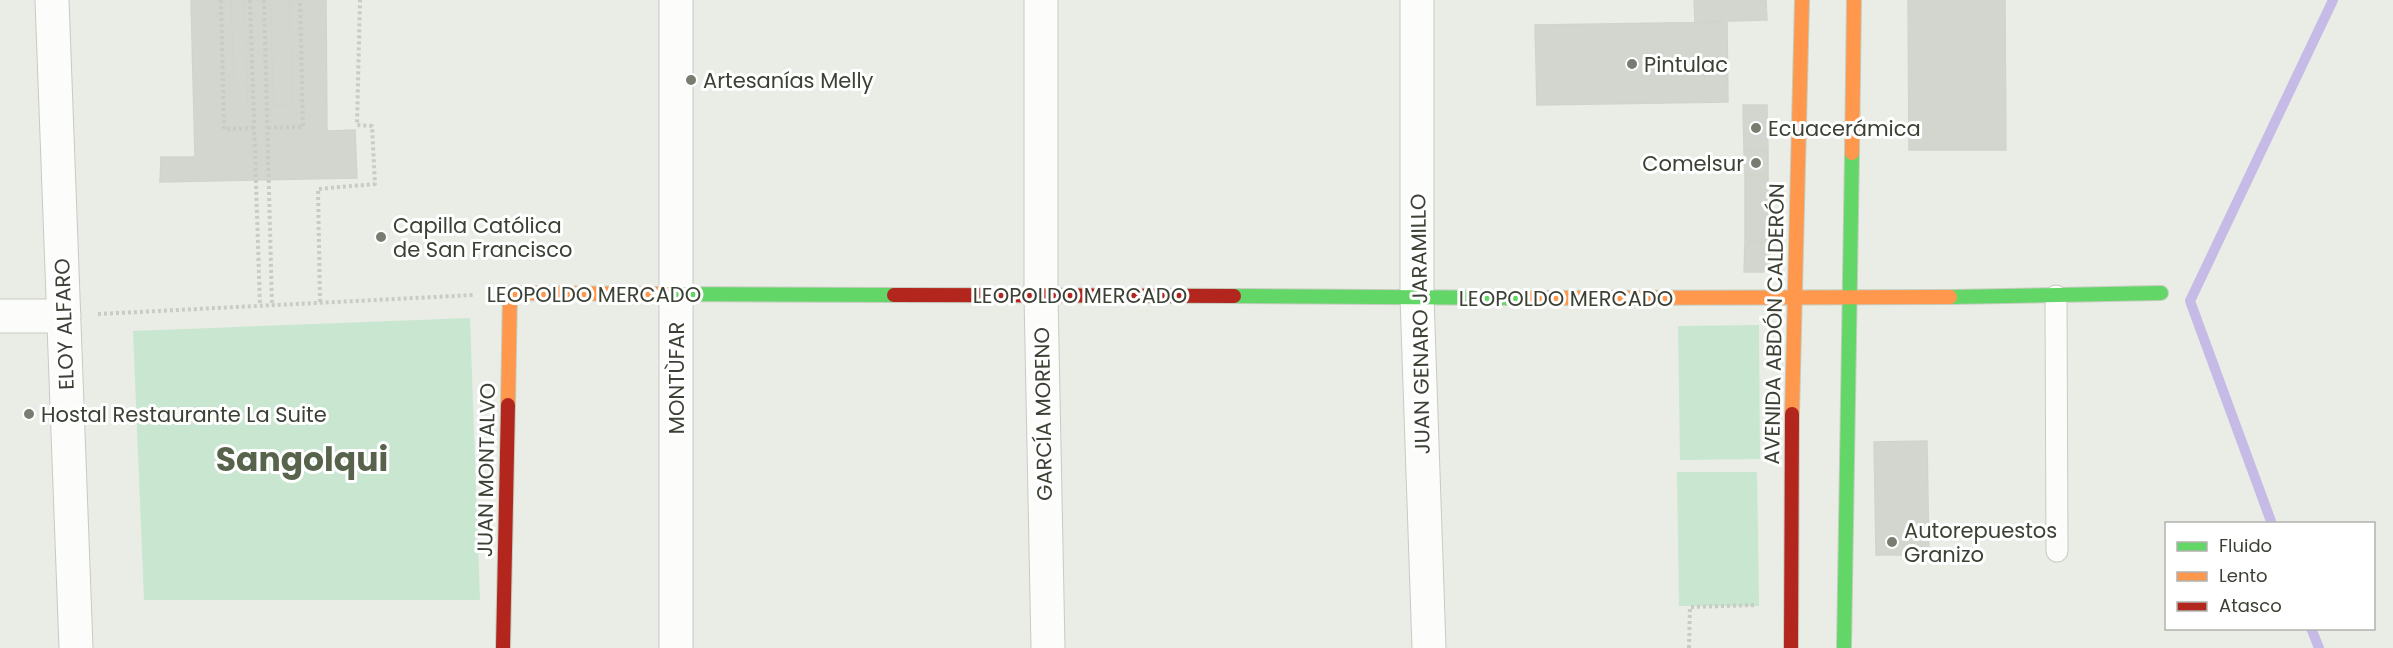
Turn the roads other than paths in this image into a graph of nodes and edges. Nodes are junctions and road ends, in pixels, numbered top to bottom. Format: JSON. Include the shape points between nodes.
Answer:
{"nodes":[{"id":1,"x":52,"y":0,"type":"edge"},
{"id":2,"x":676,"y":0,"type":"edge"},
{"id":3,"x":1041,"y":0,"type":"edge"},
{"id":4,"x":1417,"y":0,"type":"edge"},
{"id":5,"x":1802,"y":0,"type":"edge"},
{"id":6,"x":1854,"y":0,"type":"edge"},
{"id":7,"x":510,"y":293,"type":"joint"},
{"id":8,"x":676,"y":293,"type":"junction"},
{"id":9,"x":2161,"y":293,"type":"dead end"},
{"id":10,"x":1041,"y":295,"type":"junction"},
{"id":11,"x":2056,"y":296,"type":"junction"},
{"id":12,"x":1417,"y":297,"type":"junction"},
{"id":13,"x":1793,"y":298,"type":"junction"},
{"id":14,"x":1849,"y":299,"type":"junction"},
{"id":15,"x":64,"y":315,"type":"junction"},
{"id":16,"x":0,"y":316,"type":"edge"},
{"id":17,"x":2056,"y":550,"type":"dead end"},
{"id":18,"x":76,"y":648,"type":"edge"},
{"id":19,"x":503,"y":648,"type":"edge"},
{"id":20,"x":676,"y":648,"type":"edge"},
{"id":21,"x":1048,"y":648,"type":"edge"},
{"id":22,"x":1429,"y":648,"type":"edge"},
{"id":23,"x":1791,"y":648,"type":"edge"},
{"id":24,"x":1844,"y":648,"type":"edge"}],
"edges":[{"from":1,"to":15,"type":"street","name":"ELOY ALFARO"},
{"from":2,"to":8,"type":"street","name":"MONTÙFAR"},
{"from":3,"to":10,"type":"street","name":"GARCÍA MORENO"},
{"from":4,"to":12,"type":"street","name":"JUAN GENARO JARAMILLO"},
{"from":5,"to":13,"type":"street","name":"AVENIDA ABDÓN CALDERÓN"},
{"from":6,"to":14,"type":"street"},
{"from":7,"to":8,"type":"street","name":"LEOPOLDO MERCADO"},
{"from":7,"to":19,"type":"street","name":"JUAN MONTALVO"},
{"from":8,"to":10,"type":"street","name":"LEOPOLDO MERCADO"},
{"from":8,"to":20,"type":"street","name":"MONTÙFAR"},
{"from":9,"to":11,"type":"street","name":"LEOPOLDO MERCADO"},
{"from":10,"to":12,"type":"street","name":"LEOPOLDO MERCADO"},
{"from":10,"to":21,"type":"street","name":"GARCÍA MORENO"},
{"from":11,"to":14,"type":"street","name":"LEOPOLDO MERCADO"},
{"from":11,"to":17,"type":"lane"},
{"from":12,"to":13,"type":"street","name":"LEOPOLDO MERCADO"},
{"from":12,"to":22,"type":"street","name":"JUAN GENARO JARAMILLO"},
{"from":13,"to":14,"type":"street","name":"LEOPOLDO MERCADO"},
{"from":13,"to":23,"type":"street","name":"AVENIDA ABDÓN CALDERÓN"},
{"from":14,"to":24,"type":"street"},
{"from":15,"to":16,"type":"street"},
{"from":15,"to":18,"type":"street","name":"ELOY ALFARO"}]}
